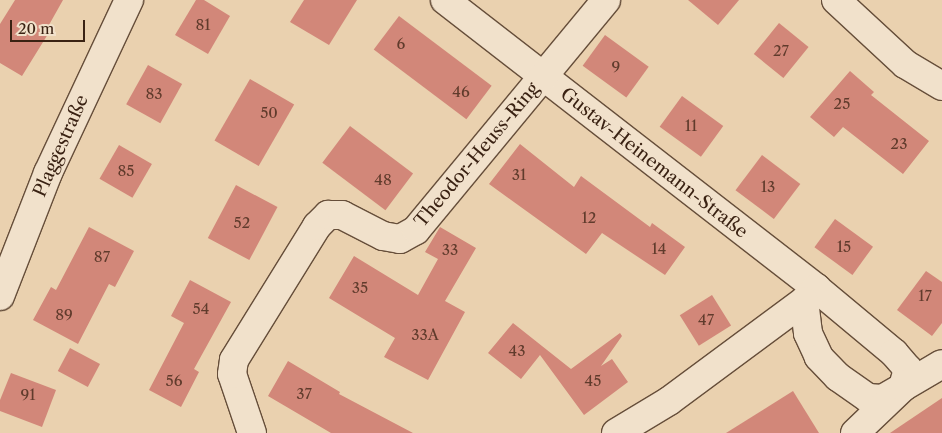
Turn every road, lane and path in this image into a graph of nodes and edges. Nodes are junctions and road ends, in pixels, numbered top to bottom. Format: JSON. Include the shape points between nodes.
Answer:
{"nodes":[{"id":1,"x":129,"y":0,"type":"edge"},
{"id":2,"x":445,"y":0,"type":"edge"},
{"id":3,"x":606,"y":0,"type":"edge"},
{"id":4,"x":836,"y":0,"type":"edge"},
{"id":5,"x":542,"y":76,"type":"junction"},
{"id":6,"x":942,"y":86,"type":"edge"},
{"id":7,"x":6,"y":261,"type":"edge"},
{"id":8,"x":810,"y":295,"type":"junction"},
{"id":9,"x":0,"y":296,"type":"edge"},
{"id":10,"x":942,"y":364,"type":"edge"},
{"id":11,"x":903,"y":387,"type":"junction"},
{"id":12,"x":252,"y":433,"type":"edge"},
{"id":13,"x":616,"y":433,"type":"edge"},
{"id":14,"x":856,"y":433,"type":"edge"}],
"edges":[{"from":1,"to":7,"type":"street","name":"Plaggestraße"},
{"from":2,"to":5,"type":"street","name":"Gustav-Heinemann-Straße"},
{"from":3,"to":5,"type":"street","name":"Theodor-Heuss-Ring"},
{"from":4,"to":6,"type":"street","via":[[905,64]]},
{"from":5,"to":8,"type":"street","name":"Gustav-Heinemann-Straße"},
{"from":5,"to":12,"type":"street","name":"Theodor-Heuss-Ring","via":[[416,230],[400,239],[383,236],[342,215],[328,215],[318,226],[234,360],[232,374]]},
{"from":7,"to":9,"type":"street","name":"Plaggestraße"},
{"from":8,"to":11,"type":"street","name":"Gustav-Heinemann-Straße","via":[[908,368]]},
{"from":8,"to":11,"type":"street","via":[[808,333],[820,357],[838,376],[868,398],[882,399]]},
{"from":8,"to":13,"type":"street","via":[[670,400]]},
{"from":10,"to":11,"type":"street"},
{"from":11,"to":14,"type":"street"}]}
